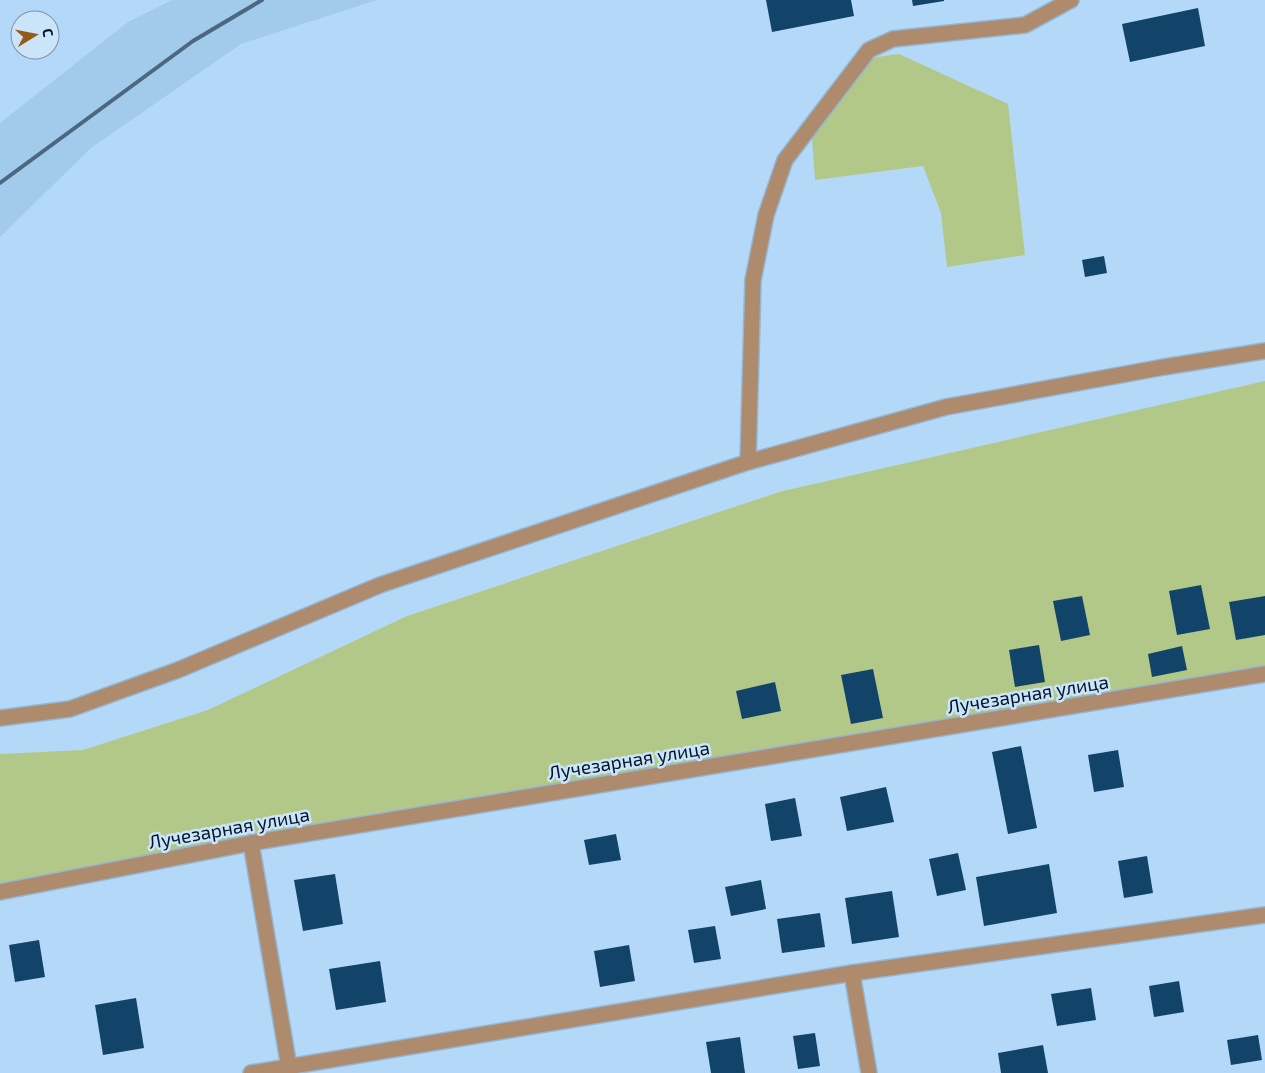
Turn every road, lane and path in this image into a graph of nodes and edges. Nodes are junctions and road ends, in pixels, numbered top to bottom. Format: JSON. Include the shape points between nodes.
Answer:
{"nodes":[{"id":1,"x":1071,"y":0,"type":"edge"},
{"id":2,"x":1265,"y":352,"type":"edge"},
{"id":3,"x":748,"y":462,"type":"junction"},
{"id":4,"x":1265,"y":674,"type":"edge"},
{"id":5,"x":0,"y":718,"type":"edge"},
{"id":6,"x":251,"y":843,"type":"junction"},
{"id":7,"x":0,"y":892,"type":"edge"},
{"id":8,"x":1265,"y":915,"type":"edge"},
{"id":9,"x":852,"y":973,"type":"junction"},
{"id":10,"x":289,"y":1070,"type":"edge"},
{"id":11,"x":251,"y":1073,"type":"edge"},
{"id":12,"x":869,"y":1073,"type":"edge"}],
"edges":[{"from":1,"to":3,"type":"street","via":[[1025,26],[893,38],[869,50],[785,160],[766,215],[752,280]]},
{"from":2,"to":3,"type":"street","via":[[946,407]]},
{"from":3,"to":5,"type":"street","via":[[380,585],[178,670],[70,709]]},
{"from":4,"to":6,"type":"street","name":"Лучезарная улица"},
{"from":6,"to":7,"type":"street","name":"Лучезарная улица"},
{"from":6,"to":10,"type":"street"},
{"from":8,"to":9,"type":"street"},
{"from":9,"to":10,"type":"street"},
{"from":9,"to":12,"type":"street"},
{"from":10,"to":11,"type":"street"}]}
